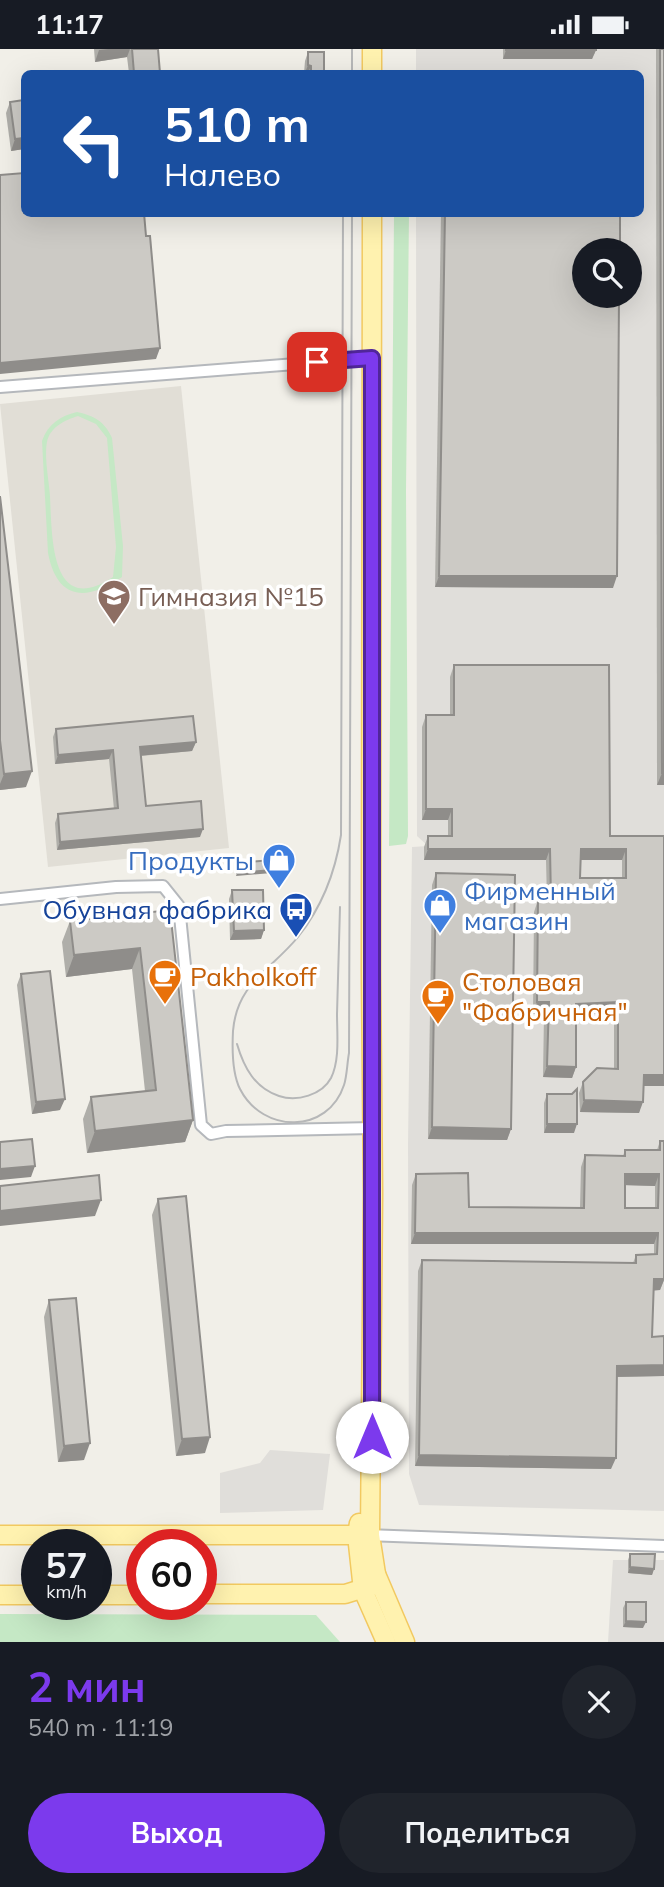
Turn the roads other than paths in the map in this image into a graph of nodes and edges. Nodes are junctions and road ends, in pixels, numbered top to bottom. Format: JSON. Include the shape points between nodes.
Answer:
{"nodes":[{"id":1,"x":372,"y":49,"type":"edge"},
{"id":2,"x":372,"y":70,"type":"edge"},
{"id":3,"x":372,"y":217,"type":"edge"},
{"id":4,"x":372,"y":358,"type":"junction"},
{"id":5,"x":0,"y":387,"type":"edge"},
{"id":6,"x":0,"y":899,"type":"edge"},
{"id":7,"x":373,"y":1128,"type":"junction"},
{"id":8,"x":0,"y":1535,"type":"edge"},
{"id":9,"x":364,"y":1535,"type":"junction"},
{"id":10,"x":664,"y":1546,"type":"edge"},
{"id":11,"x":376,"y":1573,"type":"junction"},
{"id":12,"x":363,"y":1590,"type":"junction"},
{"id":13,"x":217,"y":1594,"type":"edge"},
{"id":14,"x":0,"y":1595,"type":"edge"},
{"id":15,"x":21,"y":1595,"type":"edge"},
{"id":16,"x":386,"y":1642,"type":"edge"},
{"id":17,"x":405,"y":1642,"type":"edge"}],
"edges":[{"from":1,"to":2,"type":"main road"},
{"from":3,"to":4,"type":"main road"},
{"from":4,"to":5,"type":"street"},
{"from":4,"to":7,"type":"main road"},
{"from":6,"to":7,"type":"street","via":[[163,886],[180,906],[201,1125],[211,1133]]},
{"from":7,"to":9,"type":"main road","via":[[372,1476],[362,1505]]},
{"from":8,"to":9,"type":"main road"},
{"from":9,"to":10,"type":"street"},
{"from":9,"to":11,"type":"main road"},
{"from":9,"to":12,"type":"main road"},
{"from":11,"to":12,"type":"main road","via":[[371,1586]]},
{"from":11,"to":17,"type":"main road"},
{"from":12,"to":13,"type":"main road","via":[[345,1594]]},
{"from":12,"to":16,"type":"main road"},
{"from":14,"to":15,"type":"main road"}]}
